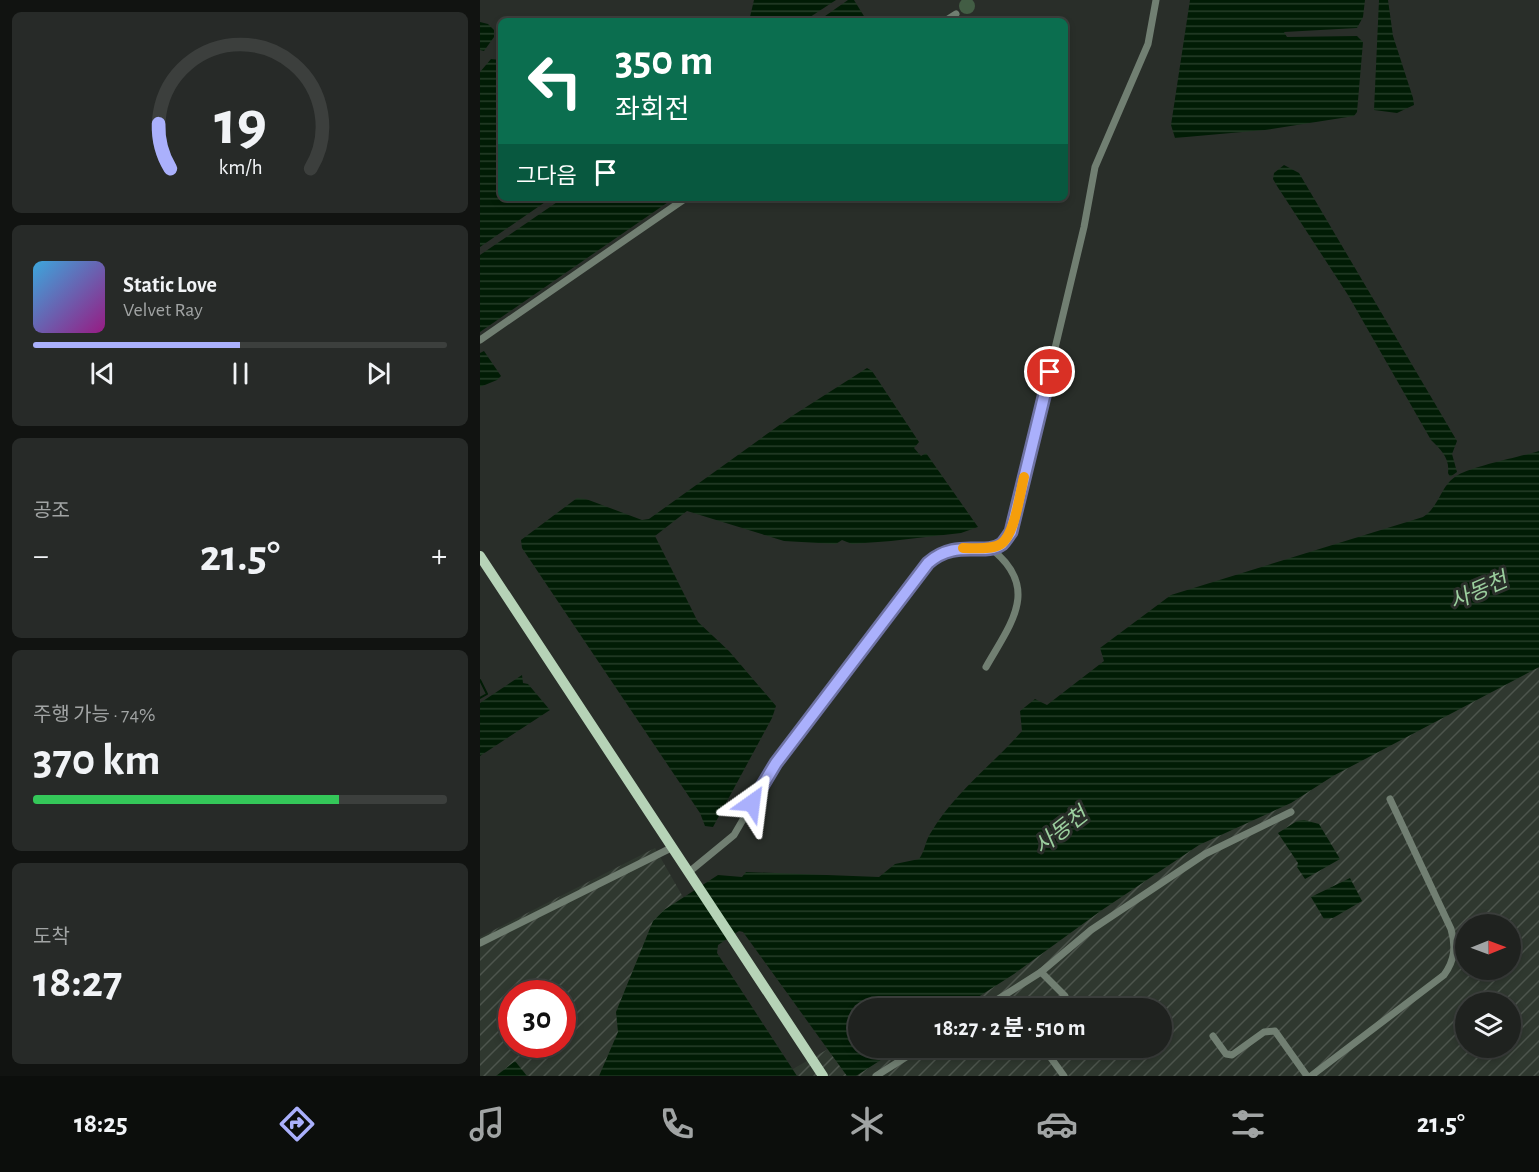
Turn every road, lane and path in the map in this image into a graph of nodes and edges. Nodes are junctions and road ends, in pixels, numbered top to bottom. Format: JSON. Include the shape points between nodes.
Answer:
{"nodes":[{"id":1,"x":1156,"y":0,"type":"edge"},
{"id":2,"x":956,"y":14,"type":"dead end"},
{"id":3,"x":950,"y":18,"type":"edge"},
{"id":4,"x":682,"y":201,"type":"edge"},
{"id":5,"x":480,"y":340,"type":"edge"},
{"id":6,"x":989,"y":547,"type":"junction"},
{"id":7,"x":480,"y":556,"type":"edge"},
{"id":8,"x":986,"y":667,"type":"dead end"},
{"id":9,"x":1390,"y":799,"type":"dead end"},
{"id":10,"x":1291,"y":812,"type":"dead end"},
{"id":11,"x":673,"y":847,"type":"junction"},
{"id":12,"x":688,"y":872,"type":"junction"},
{"id":13,"x":480,"y":943,"type":"edge"},
{"id":14,"x":1041,"y":972,"type":"junction"},
{"id":15,"x":1000,"y":998,"type":"edge"},
{"id":16,"x":1066,"y":998,"type":"edge"},
{"id":17,"x":1213,"y":1036,"type":"dead end"},
{"id":18,"x":905,"y":1058,"type":"edge"},
{"id":19,"x":1051,"y":1058,"type":"edge"},
{"id":20,"x":823,"y":1076,"type":"edge"},
{"id":21,"x":876,"y":1076,"type":"edge"},
{"id":22,"x":1064,"y":1076,"type":"edge"},
{"id":23,"x":1309,"y":1076,"type":"edge"}],
"edges":[{"from":1,"to":6,"type":"street","via":[[1148,44],[1095,167],[1011,532],[1003,543]]},
{"from":2,"to":3,"type":"street"},
{"from":4,"to":5,"type":"street"},
{"from":6,"to":8,"type":"street","via":[[1013,571],[1019,602],[1016,617]]},
{"from":6,"to":12,"type":"street","via":[[946,551],[928,563],[776,763],[734,835]]},
{"from":7,"to":11,"type":"main road"},
{"from":9,"to":23,"type":"street","via":[[1451,929],[1455,941],[1453,960],[1444,975]]},
{"from":10,"to":14,"type":"street","via":[[1204,854],[1091,930]]},
{"from":11,"to":12,"type":"main road"},
{"from":11,"to":13,"type":"street"},
{"from":12,"to":20,"type":"main road"},
{"from":14,"to":15,"type":"street"},
{"from":14,"to":16,"type":"street"},
{"from":17,"to":23,"type":"street","via":[[1226,1054],[1232,1055],[1264,1032],[1275,1031]]},
{"from":18,"to":21,"type":"street"},
{"from":19,"to":22,"type":"street"}]}
